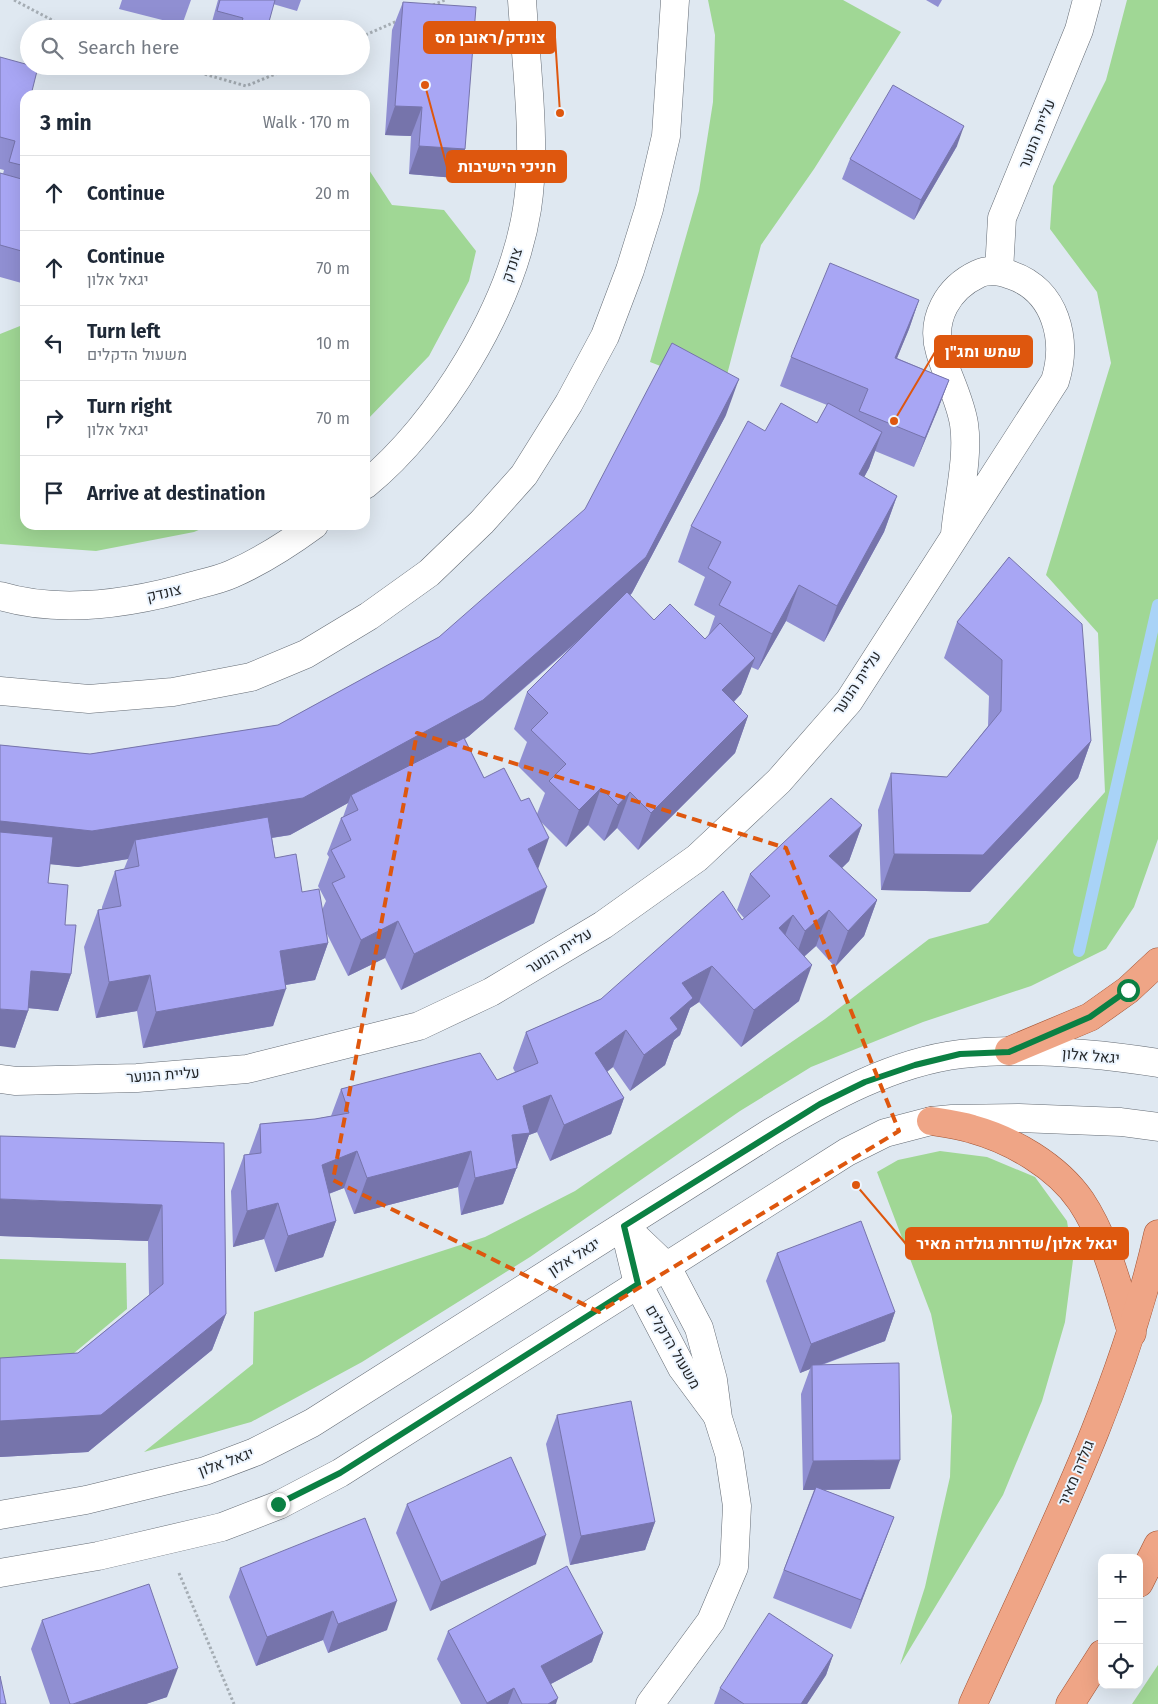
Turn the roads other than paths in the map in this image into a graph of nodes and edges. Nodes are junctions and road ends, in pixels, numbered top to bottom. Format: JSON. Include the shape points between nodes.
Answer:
{"nodes":[{"id":1,"x":522,"y":0,"type":"edge"},
{"id":2,"x":675,"y":0,"type":"edge"},
{"id":3,"x":1087,"y":0,"type":"edge"},
{"id":4,"x":999,"y":271,"type":"junction"},
{"id":5,"x":370,"y":481,"type":"edge"},
{"id":6,"x":307,"y":530,"type":"edge"},
{"id":7,"x":955,"y":534,"type":"junction"},
{"id":8,"x":0,"y":596,"type":"edge"},
{"id":9,"x":0,"y":691,"type":"edge"},
{"id":10,"x":1158,"y":962,"type":"edge"},
{"id":11,"x":1009,"y":1052,"type":"junction"},
{"id":12,"x":1158,"y":1063,"type":"edge"},
{"id":13,"x":0,"y":1079,"type":"edge"},
{"id":14,"x":931,"y":1121,"type":"junction"},
{"id":15,"x":1158,"y":1127,"type":"edge"},
{"id":16,"x":624,"y":1226,"type":"junction"},
{"id":17,"x":1158,"y":1234,"type":"edge"},
{"id":18,"x":666,"y":1266,"type":"junction"},
{"id":19,"x":638,"y":1284,"type":"junction"},
{"id":20,"x":1132,"y":1332,"type":"junction"},
{"id":21,"x":718,"y":1418,"type":"junction"},
{"id":22,"x":0,"y":1515,"type":"edge"},
{"id":23,"x":1158,"y":1545,"type":"edge"},
{"id":24,"x":0,"y":1573,"type":"edge"},
{"id":25,"x":1143,"y":1575,"type":"edge"},
{"id":26,"x":1098,"y":1660,"type":"edge"},
{"id":27,"x":650,"y":1704,"type":"edge"},
{"id":28,"x":973,"y":1704,"type":"edge"},
{"id":29,"x":1070,"y":1704,"type":"edge"}],
"edges":[{"from":1,"to":5,"type":"street","name":"צונדק","via":[[530,143],[527,208],[516,257],[493,317],[464,368],[425,422],[384,470]]},
{"from":2,"to":9,"type":"street","via":[[666,136],[649,209],[630,270],[605,336],[570,402],[524,475],[482,522],[429,573],[369,616],[306,654],[251,677],[173,692],[89,698]]},
{"from":3,"to":4,"type":"street","name":"עליית הנוער","via":[[1079,30],[1002,218]]},
{"from":4,"to":7,"type":"street","name":"עליית הנוער","via":[[980,273],[961,283],[947,299],[939,317],[939,350],[964,424]]},
{"from":4,"to":7,"type":"street","name":"עליית הנוער","via":[[1018,277],[1046,298],[1060,338],[1061,361],[1055,381]]},
{"from":6,"to":8,"type":"street","name":"צונדק","via":[[282,548],[231,575],[168,593],[111,604],[16,601]]},
{"from":7,"to":13,"type":"street","name":"עליית הנוער","via":[[849,700],[779,781],[697,858],[603,925],[491,992],[419,1026],[247,1069],[137,1078]]},
{"from":10,"to":11,"type":"main road","via":[[1128,990],[1090,1017]]},
{"from":11,"to":12,"type":"street","name":"יגאל אלון","via":[[1084,1054]]},
{"from":11,"to":16,"type":"street","name":"יגאל אלון","via":[[960,1054],[865,1082],[786,1124]]},
{"from":14,"to":15,"type":"street","via":[[1019,1118],[1121,1122]]},
{"from":14,"to":18,"type":"street","via":[[886,1133],[847,1152]]},
{"from":14,"to":20,"type":"main road","via":[[972,1128],[1010,1144],[1044,1164],[1072,1190],[1096,1228]]},
{"from":16,"to":18,"type":"street","name":"משעול הדקלים"},
{"from":16,"to":19,"type":"street","name":"משעול הדקלים"},
{"from":16,"to":22,"type":"street","name":"יגאל אלון","via":[[312,1423],[255,1452],[205,1471],[86,1500]]},
{"from":17,"to":20,"type":"main road","name":"גולדה מאיר"},
{"from":18,"to":19,"type":"street"},
{"from":18,"to":21,"type":"street","name":"משעול הדקלים","via":[[699,1328],[713,1380]]},
{"from":19,"to":21,"type":"street","name":"משעול הדקלים","via":[[682,1368]]},
{"from":19,"to":24,"type":"street","via":[[340,1473],[278,1504],[222,1527],[98,1556]]},
{"from":20,"to":28,"type":"main road","name":"גולדה מאיר","via":[[1083,1458]]},
{"from":21,"to":27,"type":"street","name":"משעול הדקלים","via":[[729,1453],[736,1506],[734,1567],[711,1622]]},
{"from":23,"to":25,"type":"main road"},
{"from":26,"to":29,"type":"main road"}]}
